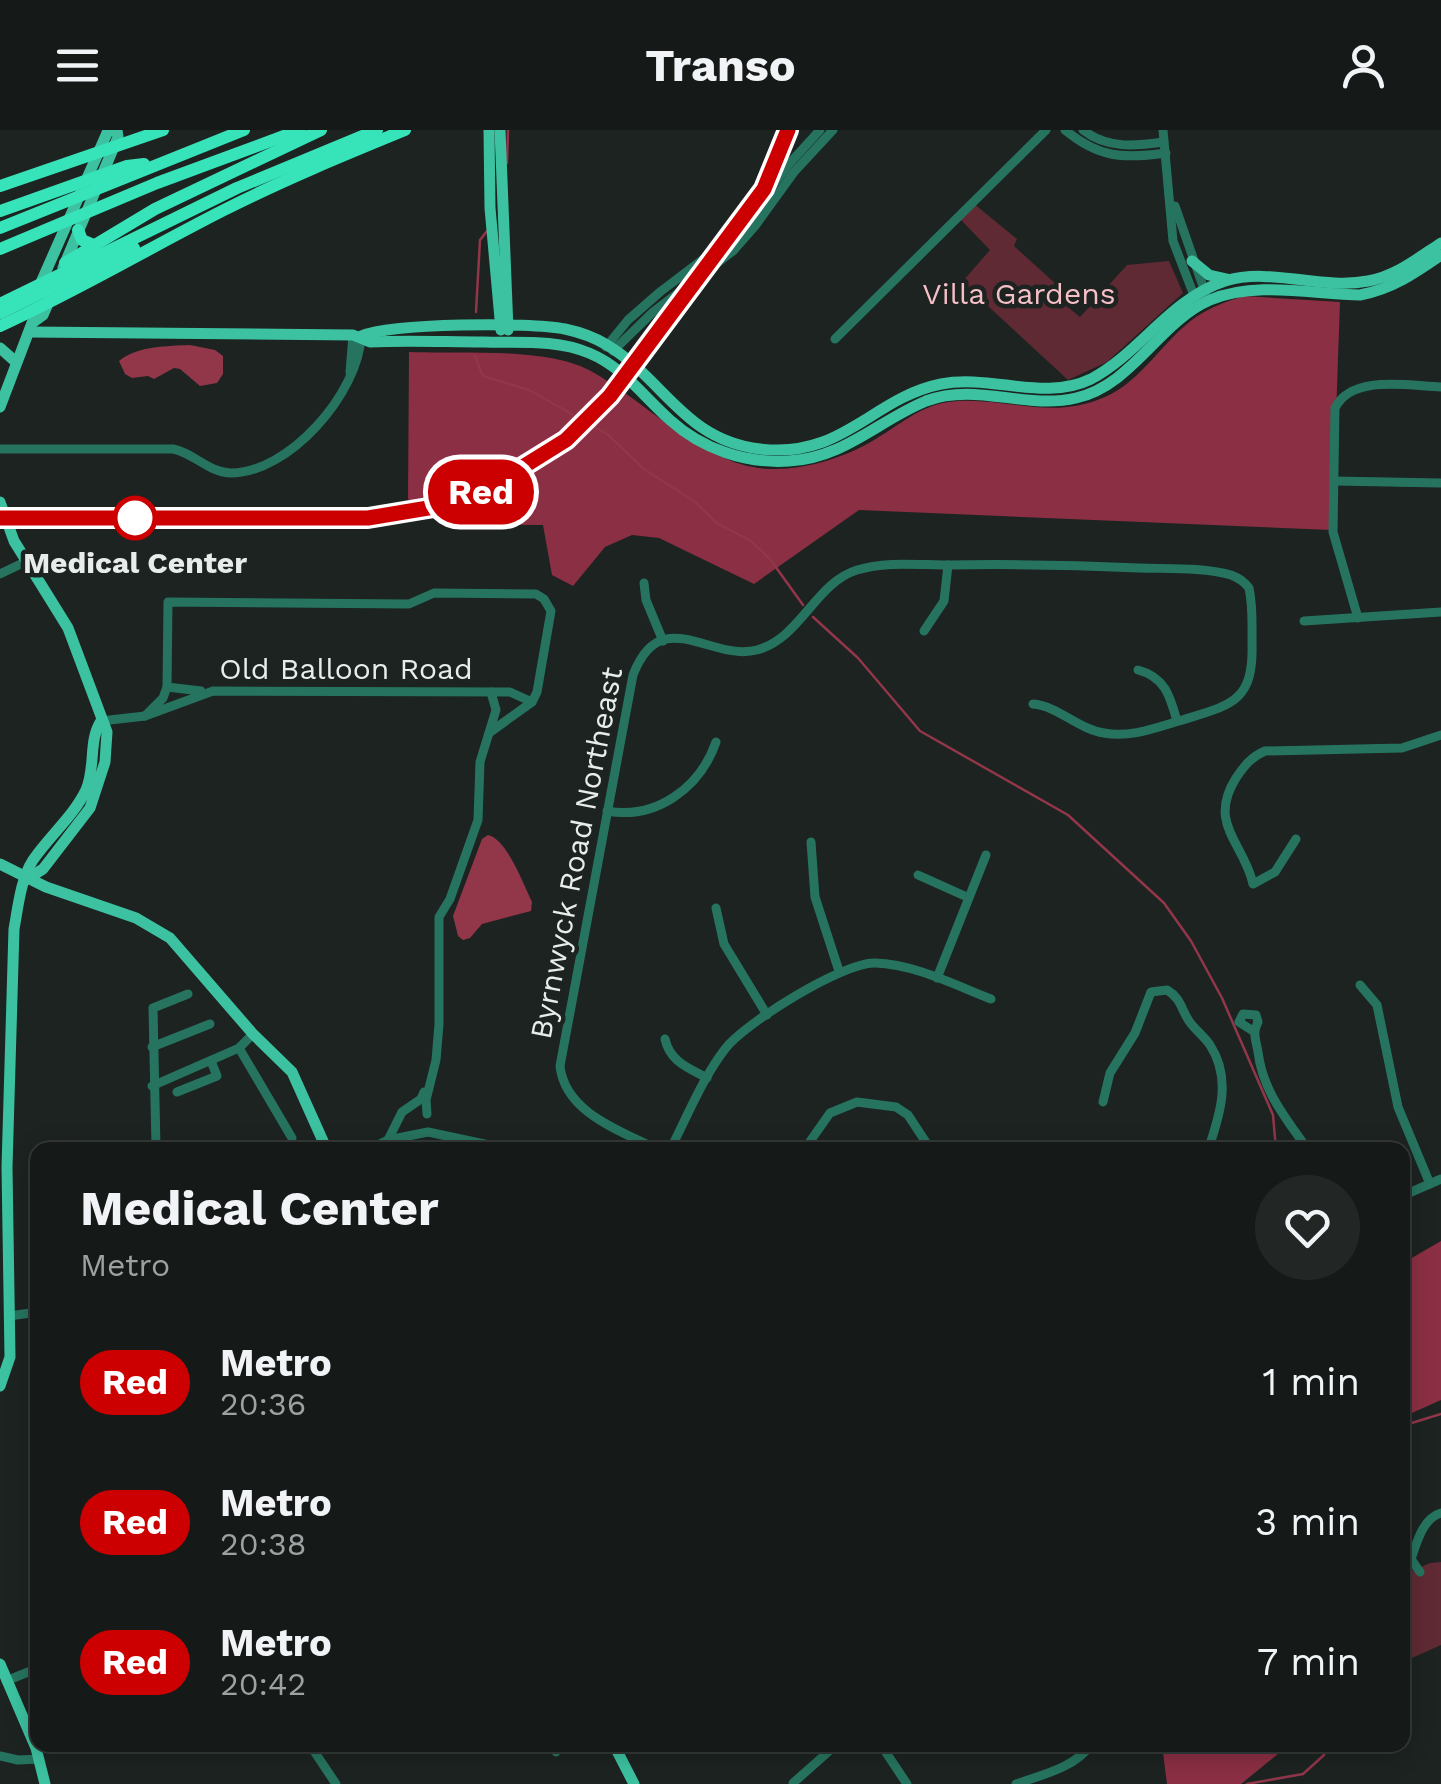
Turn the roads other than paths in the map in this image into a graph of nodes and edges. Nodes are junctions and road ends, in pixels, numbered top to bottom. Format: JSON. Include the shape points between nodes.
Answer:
{"nodes":[{"id":1,"x":114,"y":130,"type":"edge"},
{"id":2,"x":244,"y":130,"type":"edge"},
{"id":3,"x":300,"y":130,"type":"edge"},
{"id":4,"x":321,"y":130,"type":"edge"},
{"id":5,"x":377,"y":130,"type":"edge"},
{"id":6,"x":405,"y":130,"type":"edge"},
{"id":7,"x":489,"y":130,"type":"edge"},
{"id":8,"x":500,"y":130,"type":"edge"},
{"id":9,"x":820,"y":130,"type":"edge"},
{"id":10,"x":833,"y":130,"type":"edge"},
{"id":11,"x":1065,"y":130,"type":"edge"},
{"id":12,"x":1083,"y":130,"type":"edge"},
{"id":13,"x":1163,"y":130,"type":"edge"},
{"id":14,"x":1042,"y":131,"type":"edge"},
{"id":15,"x":157,"y":132,"type":"edge"},
{"id":16,"x":1164,"y":142,"type":"junction"},
{"id":17,"x":337,"y":147,"type":"junction"},
{"id":18,"x":1166,"y":154,"type":"junction"},
{"id":19,"x":0,"y":188,"type":"edge"},
{"id":20,"x":1170,"y":189,"type":"junction"},
{"id":21,"x":65,"y":193,"type":"junction"},
{"id":22,"x":0,"y":211,"type":"edge"},
{"id":23,"x":0,"y":228,"type":"edge"},
{"id":24,"x":78,"y":230,"type":"junction"},
{"id":25,"x":1441,"y":243,"type":"edge"},
{"id":26,"x":96,"y":246,"type":"junction"},
{"id":27,"x":0,"y":249,"type":"edge"},
{"id":28,"x":1441,"y":255,"type":"edge"},
{"id":29,"x":1192,"y":261,"type":"junction"},
{"id":30,"x":65,"y":263,"type":"junction"},
{"id":31,"x":1231,"y":280,"type":"junction"},
{"id":32,"x":1202,"y":298,"type":"junction"},
{"id":33,"x":0,"y":304,"type":"edge"},
{"id":34,"x":503,"y":304,"type":"junction"},
{"id":35,"x":0,"y":313,"type":"edge"},
{"id":36,"x":0,"y":326,"type":"edge"},
{"id":37,"x":474,"y":327,"type":"junction"},
{"id":38,"x":505,"y":327,"type":"junction"},
{"id":39,"x":31,"y":328,"type":"junction"},
{"id":40,"x":357,"y":335,"type":"junction"},
{"id":41,"x":836,"y":339,"type":"dead end"},
{"id":42,"x":505,"y":342,"type":"junction"},
{"id":43,"x":610,"y":347,"type":"junction"},
{"id":44,"x":0,"y":348,"type":"edge"},
{"id":45,"x":603,"y":360,"type":"junction"},
{"id":46,"x":16,"y":362,"type":"junction"},
{"id":47,"x":1441,"y":386,"type":"edge"},
{"id":48,"x":0,"y":406,"type":"edge"},
{"id":49,"x":3,"y":447,"type":"edge"},
{"id":50,"x":1334,"y":480,"type":"junction"},
{"id":51,"x":1441,"y":483,"type":"edge"},
{"id":52,"x":0,"y":502,"type":"edge"},
{"id":53,"x":27,"y":561,"type":"junction"},
{"id":54,"x":948,"y":564,"type":"junction"},
{"id":55,"x":0,"y":574,"type":"edge"},
{"id":56,"x":644,"y":582,"type":"dead end"},
{"id":57,"x":1441,"y":612,"type":"edge"},
{"id":58,"x":1358,"y":618,"type":"junction"},
{"id":59,"x":1304,"y":621,"type":"dead end"},
{"id":60,"x":924,"y":631,"type":"dead end"},
{"id":61,"x":663,"y":641,"type":"junction"},
{"id":62,"x":1138,"y":670,"type":"dead end"},
{"id":63,"x":167,"y":687,"type":"junction"},
{"id":64,"x":209,"y":692,"type":"junction"},
{"id":65,"x":491,"y":692,"type":"junction"},
{"id":66,"x":532,"y":702,"type":"junction"},
{"id":67,"x":1034,"y":704,"type":"dead end"},
{"id":68,"x":146,"y":716,"type":"junction"},
{"id":69,"x":101,"y":721,"type":"junction"},
{"id":70,"x":1177,"y":721,"type":"junction"},
{"id":71,"x":489,"y":733,"type":"junction"},
{"id":72,"x":1441,"y":735,"type":"edge"},
{"id":73,"x":716,"y":742,"type":"dead end"},
{"id":74,"x":607,"y":811,"type":"junction"},
{"id":75,"x":1296,"y":839,"type":"dead end"},
{"id":76,"x":811,"y":842,"type":"dead end"},
{"id":77,"x":986,"y":855,"type":"dead end"},
{"id":78,"x":0,"y":864,"type":"edge"},
{"id":79,"x":918,"y":875,"type":"dead end"},
{"id":80,"x":27,"y":880,"type":"junction"},
{"id":81,"x":968,"y":897,"type":"junction"},
{"id":82,"x":716,"y":908,"type":"dead end"},
{"id":83,"x":839,"y":970,"type":"junction"},
{"id":84,"x":937,"y":978,"type":"junction"},
{"id":85,"x":1360,"y":985,"type":"dead end"},
{"id":86,"x":188,"y":994,"type":"dead end"},
{"id":87,"x":991,"y":999,"type":"dead end"},
{"id":88,"x":767,"y":1015,"type":"junction"},
{"id":89,"x":210,"y":1024,"type":"dead end"},
{"id":90,"x":1253,"y":1031,"type":"dead end"},
{"id":91,"x":253,"y":1034,"type":"junction"},
{"id":92,"x":666,"y":1040,"type":"dead end"},
{"id":93,"x":152,"y":1047,"type":"junction"},
{"id":94,"x":239,"y":1048,"type":"junction"},
{"id":95,"x":212,"y":1060,"type":"junction"},
{"id":96,"x":431,"y":1078,"type":"junction"},
{"id":97,"x":707,"y":1078,"type":"junction"},
{"id":98,"x":152,"y":1086,"type":"junction"},
{"id":99,"x":177,"y":1092,"type":"dead end"},
{"id":100,"x":1103,"y":1102,"type":"dead end"},
{"id":101,"x":411,"y":1107,"type":"junction"},
{"id":102,"x":428,"y":1115,"type":"junction"},
{"id":103,"x":426,"y":1132,"type":"junction"},
{"id":104,"x":292,"y":1138,"type":"dead end"},
{"id":105,"x":463,"y":1138,"type":"junction"},
{"id":106,"x":388,"y":1140,"type":"junction"},
{"id":107,"x":156,"y":1142,"type":"edge"},
{"id":108,"x":324,"y":1142,"type":"edge"},
{"id":109,"x":384,"y":1142,"type":"edge"},
{"id":110,"x":480,"y":1142,"type":"edge"},
{"id":111,"x":644,"y":1142,"type":"edge"},
{"id":112,"x":674,"y":1142,"type":"edge"},
{"id":113,"x":810,"y":1142,"type":"edge"},
{"id":114,"x":926,"y":1142,"type":"edge"},
{"id":115,"x":1210,"y":1142,"type":"edge"},
{"id":116,"x":1302,"y":1142,"type":"edge"},
{"id":117,"x":1441,"y":1179,"type":"edge"},
{"id":118,"x":1430,"y":1184,"type":"junction"},
{"id":119,"x":1410,"y":1193,"type":"edge"},
{"id":120,"x":4,"y":1310,"type":"edge"},
{"id":121,"x":30,"y":1313,"type":"edge"},
{"id":122,"x":0,"y":1386,"type":"edge"},
{"id":123,"x":1441,"y":1513,"type":"edge"},
{"id":124,"x":1420,"y":1572,"type":"dead end"},
{"id":125,"x":0,"y":1664,"type":"edge"},
{"id":126,"x":30,"y":1671,"type":"edge"},
{"id":127,"x":6,"y":1681,"type":"junction"},
{"id":128,"x":30,"y":1740,"type":"edge"},
{"id":129,"x":35,"y":1752,"type":"edge"},
{"id":130,"x":315,"y":1752,"type":"edge"},
{"id":131,"x":618,"y":1752,"type":"edge"},
{"id":132,"x":828,"y":1752,"type":"edge"},
{"id":133,"x":886,"y":1752,"type":"edge"},
{"id":134,"x":1085,"y":1752,"type":"edge"},
{"id":135,"x":0,"y":1756,"type":"edge"},
{"id":136,"x":38,"y":1759,"type":"junction"},
{"id":137,"x":793,"y":1783,"type":"edge"},
{"id":138,"x":45,"y":1784,"type":"edge"},
{"id":139,"x":336,"y":1784,"type":"edge"},
{"id":140,"x":634,"y":1784,"type":"edge"},
{"id":141,"x":907,"y":1784,"type":"edge"},
{"id":142,"x":1016,"y":1784,"type":"edge"}],
"edges":[{"from":1,"to":24,"type":"main road","via":[[118,137]]},
{"from":1,"to":39,"type":"main road","via":[[107,132],[28,312]]},
{"from":2,"to":21,"type":"highway"},
{"from":3,"to":27,"type":"highway"},
{"from":4,"to":26,"type":"highway"},
{"from":5,"to":17,"type":"highway"},
{"from":6,"to":36,"type":"highway","via":[[223,210]]},
{"from":7,"to":34,"type":"main road","via":[[490,208]]},
{"from":8,"to":34,"type":"main road"},
{"from":9,"to":43,"type":"street","via":[[736,235],[628,320]]},
{"from":10,"to":43,"type":"street","via":[[745,238]]},
{"from":11,"to":18,"type":"street","via":[[1106,154]]},
{"from":12,"to":16,"type":"street","via":[[1101,142]]},
{"from":13,"to":16,"type":"street"},
{"from":14,"to":41,"type":"street"},
{"from":15,"to":19,"type":"highway"},
{"from":16,"to":18,"type":"street"},
{"from":17,"to":33,"type":"highway"},
{"from":17,"to":35,"type":"highway"},
{"from":18,"to":20,"type":"street"},
{"from":20,"to":29,"type":"street"},
{"from":20,"to":32,"type":"street","via":[[1173,240]]},
{"from":21,"to":22,"type":"highway"},
{"from":21,"to":23,"type":"highway"},
{"from":24,"to":26,"type":"highway"},
{"from":24,"to":30,"type":"main road"},
{"from":25,"to":31,"type":"main road","via":[[1401,270],[1364,282]]},
{"from":26,"to":30,"type":"highway"},
{"from":28,"to":32,"type":"main road","via":[[1376,292],[1255,290]]},
{"from":29,"to":31,"type":"main road","via":[[1209,275]]},
{"from":29,"to":32,"type":"street"},
{"from":30,"to":39,"type":"main road"},
{"from":31,"to":32,"type":"main road"},
{"from":32,"to":43,"type":"main road","via":[[1078,384],[944,383],[907,396],[833,440],[797,449],[749,447],[710,434]]},
{"from":32,"to":45,"type":"main road","via":[[1112,382],[1086,395],[941,396],[836,451],[794,461],[740,457],[701,441]]},
{"from":34,"to":37,"type":"main road"},
{"from":34,"to":38,"type":"main road"},
{"from":37,"to":38,"type":"main road"},
{"from":37,"to":40,"type":"main road"},
{"from":38,"to":42,"type":"main road"},
{"from":38,"to":43,"type":"main road","via":[[564,329]]},
{"from":39,"to":40,"type":"main road"},
{"from":39,"to":46,"type":"main road"},
{"from":40,"to":42,"type":"main road","via":[[370,342]]},
{"from":40,"to":49,"type":"street","via":[[350,375],[327,414],[272,463],[244,472],[215,471],[173,449]]},
{"from":42,"to":45,"type":"main road","via":[[560,344]]},
{"from":43,"to":45,"type":"street"},
{"from":44,"to":46,"type":"main road"},
{"from":46,"to":48,"type":"main road"},
{"from":47,"to":50,"type":"street","via":[[1365,386],[1342,395],[1334,408]]},
{"from":50,"to":51,"type":"street"},
{"from":50,"to":58,"type":"street","via":[[1333,532]]},
{"from":52,"to":53,"type":"main road"},
{"from":53,"to":55,"type":"street"},
{"from":53,"to":69,"type":"main road","via":[[68,628]]},
{"from":54,"to":60,"type":"street","via":[[944,601]]},
{"from":54,"to":61,"type":"street","name":"Byrnwyck Road Northeast","via":[[880,565],[846,574],[785,635],[753,651],[686,638]]},
{"from":54,"to":70,"type":"street","name":"Byrnwyck Road Northeast","via":[[1166,569],[1238,578],[1251,600],[1250,682],[1230,704]]},
{"from":56,"to":61,"type":"street"},
{"from":57,"to":58,"type":"street"},
{"from":58,"to":59,"type":"street"},
{"from":61,"to":74,"type":"street","name":"Byrnwyck Road Northeast","via":[[646,650],[632,675]]},
{"from":62,"to":70,"type":"street","via":[[1162,683]]},
{"from":63,"to":64,"type":"street"},
{"from":63,"to":66,"type":"street","via":[[168,602],[409,604],[434,593],[524,592],[540,596],[551,611]]},
{"from":63,"to":68,"type":"street"},
{"from":64,"to":65,"type":"street","name":"Old Balloon Road"},
{"from":64,"to":68,"type":"street","name":"Old Balloon Road"},
{"from":65,"to":66,"type":"street","name":"Old Balloon Road"},
{"from":65,"to":71,"type":"street","via":[[496,710]]},
{"from":66,"to":71,"type":"street"},
{"from":67,"to":70,"type":"street","name":"Byrnwyck Road Northeast","via":[[1104,734],[1133,734]]},
{"from":68,"to":69,"type":"street","name":"Old Balloon Road"},
{"from":69,"to":80,"type":"main road","via":[[106,748],[96,795],[43,869]]},
{"from":71,"to":96,"type":"street","via":[[480,762],[478,820],[438,917],[439,1024]]},
{"from":72,"to":75,"type":"street","via":[[1402,748],[1255,755],[1228,792],[1224,811],[1253,884],[1275,872]]},
{"from":73,"to":74,"type":"street","via":[[700,772],[661,806],[631,814]]},
{"from":74,"to":111,"type":"street","name":"Byrnwyck Road Northeast","via":[[561,1076],[572,1100]]},
{"from":76,"to":83,"type":"street","via":[[815,898]]},
{"from":77,"to":81,"type":"street"},
{"from":78,"to":80,"type":"main road"},
{"from":79,"to":81,"type":"street"},
{"from":80,"to":91,"type":"main road","via":[[154,927],[181,948]]},
{"from":80,"to":120,"type":"main road","via":[[14,928]]},
{"from":81,"to":84,"type":"street"},
{"from":82,"to":88,"type":"street","via":[[724,944]]},
{"from":83,"to":84,"type":"street","via":[[875,962]]},
{"from":83,"to":88,"type":"street"},
{"from":84,"to":87,"type":"street"},
{"from":85,"to":118,"type":"street","via":[[1377,1005],[1398,1107]]},
{"from":86,"to":93,"type":"street","via":[[153,1008]]},
{"from":88,"to":97,"type":"street","via":[[733,1040]]},
{"from":89,"to":93,"type":"street"},
{"from":90,"to":116,"type":"street","via":[[1260,1074]]},
{"from":91,"to":94,"type":"street"},
{"from":91,"to":108,"type":"main road","via":[[292,1072]]},
{"from":92,"to":97,"type":"street","via":[[675,1060]]},
{"from":93,"to":98,"type":"street"},
{"from":94,"to":95,"type":"street"},
{"from":94,"to":104,"type":"street"},
{"from":95,"to":98,"type":"street"},
{"from":95,"to":99,"type":"street","via":[[217,1076]]},
{"from":96,"to":101,"type":"street"},
{"from":96,"to":102,"type":"street"},
{"from":97,"to":112,"type":"street"},
{"from":98,"to":107,"type":"street"},
{"from":100,"to":115,"type":"street","via":[[1146,999],[1167,990],[1212,1047],[1223,1080]]},
{"from":101,"to":102,"type":"street"},
{"from":101,"to":106,"type":"street"},
{"from":102,"to":103,"type":"street"},
{"from":102,"to":105,"type":"street"},
{"from":103,"to":105,"type":"street"},
{"from":103,"to":106,"type":"street"},
{"from":105,"to":110,"type":"street"},
{"from":106,"to":109,"type":"street"},
{"from":113,"to":114,"type":"street","via":[[830,1113],[857,1102],[896,1107]]},
{"from":117,"to":118,"type":"street"},
{"from":118,"to":119,"type":"street"},
{"from":120,"to":121,"type":"street"},
{"from":120,"to":122,"type":"main road","via":[[10,1357]]},
{"from":123,"to":124,"type":"street","via":[[1429,1521],[1411,1558]]},
{"from":125,"to":127,"type":"main road"},
{"from":126,"to":127,"type":"street"},
{"from":127,"to":128,"type":"main road"},
{"from":129,"to":136,"type":"main road"},
{"from":130,"to":139,"type":"street"},
{"from":131,"to":140,"type":"main road"},
{"from":132,"to":137,"type":"street"},
{"from":133,"to":141,"type":"street"},
{"from":134,"to":142,"type":"street"},
{"from":135,"to":136,"type":"street"},
{"from":136,"to":138,"type":"main road"}]}
